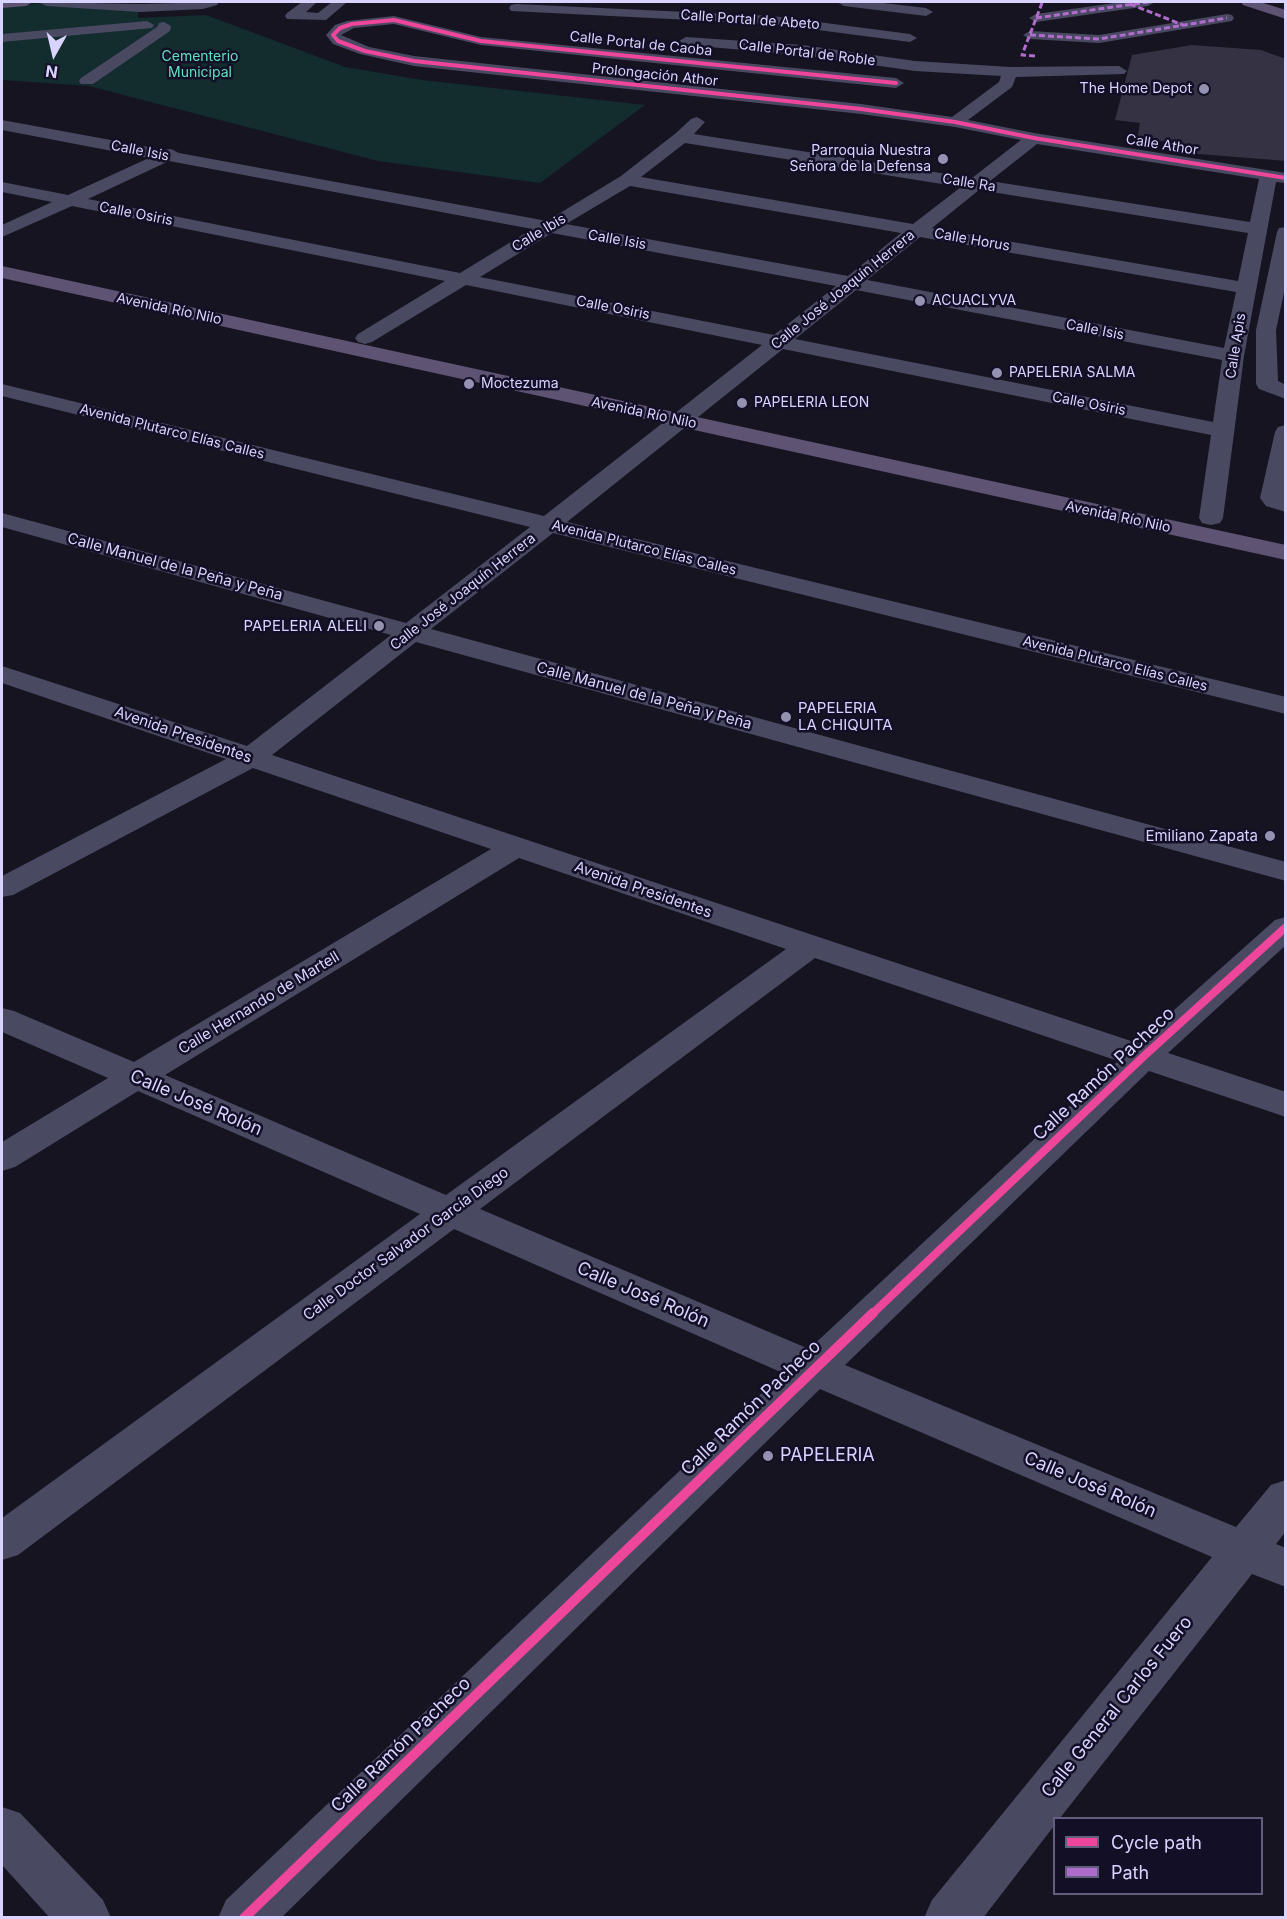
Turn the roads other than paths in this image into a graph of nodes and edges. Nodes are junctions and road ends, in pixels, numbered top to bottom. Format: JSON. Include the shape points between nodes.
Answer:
{"nodes":[{"id":1,"x":18,"y":2,"type":"edge"},
{"id":2,"x":26,"y":2,"type":"edge"},
{"id":3,"x":46,"y":2,"type":"edge"},
{"id":4,"x":212,"y":2,"type":"edge"},
{"id":5,"x":310,"y":2,"type":"edge"},
{"id":6,"x":340,"y":2,"type":"edge"},
{"id":7,"x":735,"y":2,"type":"edge"},
{"id":8,"x":844,"y":2,"type":"edge"},
{"id":9,"x":895,"y":2,"type":"edge"},
{"id":10,"x":1148,"y":2,"type":"edge"},
{"id":11,"x":1248,"y":2,"type":"edge"},
{"id":12,"x":1042,"y":3,"type":"edge"},
{"id":13,"x":2,"y":4,"type":"edge"},
{"id":14,"x":1130,"y":4,"type":"junction"},
{"id":15,"x":1282,"y":7,"type":"edge"},
{"id":16,"x":400,"y":8,"type":"dead end"},
{"id":17,"x":928,"y":8,"type":"edge"},
{"id":18,"x":509,"y":16,"type":"edge"},
{"id":19,"x":727,"y":18,"type":"junction"},
{"id":20,"x":1036,"y":18,"type":"junction"},
{"id":21,"x":1227,"y":18,"type":"dead end"},
{"id":22,"x":385,"y":20,"type":"junction"},
{"id":23,"x":1184,"y":25,"type":"junction"},
{"id":24,"x":1030,"y":35,"type":"junction"},
{"id":25,"x":589,"y":37,"type":"dead end"},
{"id":26,"x":2,"y":38,"type":"edge"},
{"id":27,"x":910,"y":38,"type":"junction"},
{"id":28,"x":671,"y":40,"type":"dead end"},
{"id":29,"x":481,"y":41,"type":"junction"},
{"id":30,"x":1035,"y":56,"type":"dead end"},
{"id":31,"x":667,"y":61,"type":"junction"},
{"id":32,"x":896,"y":64,"type":"junction"},
{"id":33,"x":915,"y":66,"type":"junction"},
{"id":34,"x":1119,"y":71,"type":"dead end"},
{"id":35,"x":1010,"y":72,"type":"junction"},
{"id":36,"x":87,"y":81,"type":"dead end"},
{"id":37,"x":896,"y":82,"type":"junction"},
{"id":38,"x":632,"y":86,"type":"junction"},
{"id":39,"x":861,"y":110,"type":"junction"},
{"id":40,"x":704,"y":114,"type":"dead end"},
{"id":41,"x":955,"y":122,"type":"junction"},
{"id":42,"x":2,"y":125,"type":"edge"},
{"id":43,"x":1075,"y":129,"type":"dead end"},
{"id":44,"x":682,"y":137,"type":"junction"},
{"id":45,"x":1034,"y":138,"type":"junction"},
{"id":46,"x":196,"y":143,"type":"dead end"},
{"id":47,"x":167,"y":156,"type":"junction"},
{"id":48,"x":1280,"y":173,"type":"edge"},
{"id":49,"x":627,"y":180,"type":"junction"},
{"id":50,"x":975,"y":184,"type":"junction"},
{"id":51,"x":2,"y":187,"type":"edge"},
{"id":52,"x":71,"y":201,"type":"junction"},
{"id":53,"x":548,"y":227,"type":"junction"},
{"id":54,"x":1256,"y":229,"type":"junction"},
{"id":55,"x":917,"y":230,"type":"junction"},
{"id":56,"x":2,"y":232,"type":"edge"},
{"id":57,"x":1286,"y":232,"type":"edge"},
{"id":58,"x":2,"y":260,"type":"edge"},
{"id":59,"x":2,"y":272,"type":"edge"},
{"id":60,"x":464,"y":278,"type":"junction"},
{"id":61,"x":852,"y":283,"type":"junction"},
{"id":62,"x":1246,"y":288,"type":"junction"},
{"id":63,"x":365,"y":338,"type":"junction"},
{"id":64,"x":780,"y":341,"type":"junction"},
{"id":65,"x":1233,"y":356,"type":"junction"},
{"id":66,"x":2,"y":390,"type":"edge"},
{"id":67,"x":1286,"y":393,"type":"edge"},
{"id":68,"x":688,"y":415,"type":"junction"},
{"id":69,"x":1224,"y":431,"type":"junction"},
{"id":70,"x":1286,"y":432,"type":"edge"},
{"id":71,"x":1286,"y":505,"type":"edge"},
{"id":72,"x":1212,"y":518,"type":"junction"},
{"id":73,"x":2,"y":520,"type":"edge"},
{"id":74,"x":549,"y":525,"type":"junction"},
{"id":75,"x":1286,"y":534,"type":"edge"},
{"id":76,"x":1286,"y":553,"type":"edge"},
{"id":77,"x":411,"y":632,"type":"junction"},
{"id":78,"x":6,"y":680,"type":"edge"},
{"id":79,"x":1286,"y":706,"type":"edge"},
{"id":80,"x":250,"y":758,"type":"junction"},
{"id":81,"x":516,"y":847,"type":"junction"},
{"id":82,"x":1286,"y":872,"type":"edge"},
{"id":83,"x":2,"y":888,"type":"edge"},
{"id":84,"x":1286,"y":927,"type":"edge"},
{"id":85,"x":811,"y":946,"type":"junction"},
{"id":86,"x":2,"y":1019,"type":"edge"},
{"id":87,"x":1144,"y":1056,"type":"junction"},
{"id":88,"x":136,"y":1077,"type":"junction"},
{"id":89,"x":1286,"y":1105,"type":"edge"},
{"id":90,"x":2,"y":1158,"type":"edge"},
{"id":91,"x":449,"y":1212,"type":"junction"},
{"id":92,"x":814,"y":1369,"type":"junction"},
{"id":93,"x":1286,"y":1498,"type":"edge"},
{"id":94,"x":2,"y":1542,"type":"edge"},
{"id":95,"x":1243,"y":1550,"type":"junction"},
{"id":96,"x":1286,"y":1568,"type":"edge"},
{"id":97,"x":2,"y":1830,"type":"edge"},
{"id":98,"x":85,"y":1917,"type":"edge"},
{"id":99,"x":244,"y":1917,"type":"edge"},
{"id":100,"x":950,"y":1917,"type":"edge"}],
"edges":[{"from":1,"to":2,"type":"main road"},
{"from":1,"to":13,"type":"main road"},
{"from":3,"to":4,"type":"street","via":[[140,8]]},
{"from":5,"to":6,"type":"street","via":[[292,16],[321,17]]},
{"from":7,"to":19,"type":"street"},
{"from":8,"to":17,"type":"street"},
{"from":9,"to":17,"type":"street"},
{"from":10,"to":14,"type":"street"},
{"from":11,"to":15,"type":"main road"},
{"from":12,"to":20,"type":"street"},
{"from":14,"to":20,"type":"street"},
{"from":14,"to":23,"type":"street"},
{"from":16,"to":22,"type":"street"},
{"from":17,"to":27,"type":"street"},
{"from":18,"to":19,"type":"street","name":"Calle Portal de Abeto"},
{"from":18,"to":25,"type":"street"},
{"from":18,"to":29,"type":"street"},
{"from":19,"to":27,"type":"street","name":"Calle Portal de Abeto"},
{"from":20,"to":24,"type":"street"},
{"from":21,"to":23,"type":"street"},
{"from":22,"to":29,"type":"street","name":"Calle Portal de Caoba"},
{"from":22,"to":38,"type":"street","name":"Prolongación Athor","via":[[344,26],[333,37],[365,51],[404,59]]},
{"from":23,"to":24,"type":"street","via":[[1091,39]]},
{"from":24,"to":30,"type":"street","via":[[1022,55]]},
{"from":26,"to":36,"type":"street","via":[[165,27]]},
{"from":27,"to":32,"type":"street"},
{"from":28,"to":32,"type":"street","name":"Calle Portal de Roble","via":[[783,48]]},
{"from":29,"to":31,"type":"street","name":"Calle Portal de Caoba"},
{"from":31,"to":37,"type":"street","name":"Calle Portal de Caoba"},
{"from":31,"to":38,"type":"street"},
{"from":32,"to":33,"type":"street","name":"Calle Portal de Roble"},
{"from":33,"to":35,"type":"street","name":"Calle Portal de Roble"},
{"from":33,"to":37,"type":"street"},
{"from":34,"to":35,"type":"street","name":"Calle Portal de Roble"},
{"from":35,"to":41,"type":"street","via":[[1006,84]]},
{"from":37,"to":39,"type":"street"},
{"from":38,"to":39,"type":"street","name":"Prolongación Athor"},
{"from":39,"to":41,"type":"street","name":"Prolongación Athor"},
{"from":40,"to":44,"type":"street","name":"Calle Ibis"},
{"from":41,"to":45,"type":"street","name":"Prolongación Athor"},
{"from":42,"to":47,"type":"street","name":"Calle Isis"},
{"from":43,"to":48,"type":"street","via":[[1082,136],[1154,152]]},
{"from":44,"to":49,"type":"street","name":"Calle Ibis"},
{"from":44,"to":50,"type":"street","name":"Calle Ra"},
{"from":45,"to":48,"type":"street","name":"Calle Athor"},
{"from":45,"to":50,"type":"street","name":"Calle José Joaquín Herrera"},
{"from":46,"to":47,"type":"street"},
{"from":47,"to":52,"type":"street"},
{"from":47,"to":53,"type":"street","name":"Calle Isis"},
{"from":48,"to":54,"type":"street","name":"Calle Apis"},
{"from":49,"to":53,"type":"street","name":"Calle Ibis"},
{"from":49,"to":55,"type":"street","name":"Calle Horus"},
{"from":50,"to":54,"type":"street","name":"Calle Ra"},
{"from":50,"to":55,"type":"street","name":"Calle José Joaquín Herrera"},
{"from":51,"to":52,"type":"street","name":"Calle Osiris"},
{"from":52,"to":56,"type":"street"},
{"from":52,"to":60,"type":"street","name":"Calle Osiris"},
{"from":53,"to":60,"type":"street","name":"Calle Ibis"},
{"from":53,"to":61,"type":"street","name":"Calle Isis"},
{"from":54,"to":62,"type":"street","name":"Calle Apis"},
{"from":55,"to":61,"type":"street","name":"Calle José Joaquín Herrera"},
{"from":55,"to":62,"type":"street","name":"Calle Horus"},
{"from":57,"to":67,"type":"street","via":[[1266,330],[1267,384]]},
{"from":58,"to":63,"type":"main road","name":"Avenida Río Nilo"},
{"from":59,"to":68,"type":"main road","name":"Avenida Río Nilo"},
{"from":60,"to":63,"type":"street","name":"Calle Ibis"},
{"from":60,"to":64,"type":"street","name":"Calle Osiris"},
{"from":61,"to":64,"type":"street","name":"Calle José Joaquín Herrera"},
{"from":61,"to":65,"type":"street","name":"Calle Isis"},
{"from":62,"to":65,"type":"street","name":"Calle Apis"},
{"from":63,"to":68,"type":"main road","name":"Avenida Río Nilo"},
{"from":64,"to":68,"type":"street","name":"Calle José Joaquín Herrera"},
{"from":64,"to":69,"type":"street","name":"Calle Osiris"},
{"from":65,"to":69,"type":"street","name":"Calle Apis"},
{"from":66,"to":74,"type":"street","name":"Avenida Plutarco Elías Calles"},
{"from":68,"to":72,"type":"main road","name":"Avenida Río Nilo"},
{"from":68,"to":74,"type":"street","name":"Calle José Joaquín Herrera"},
{"from":68,"to":76,"type":"main road","name":"Avenida Río Nilo"},
{"from":69,"to":72,"type":"street","name":"Calle Apis"},
{"from":70,"to":71,"type":"street","via":[[1272,498]]},
{"from":72,"to":75,"type":"main road","name":"Avenida Río Nilo"},
{"from":73,"to":77,"type":"street","name":"Calle Manuel de la Peña y Peña"},
{"from":74,"to":77,"type":"street","name":"Calle José Joaquín Herrera"},
{"from":74,"to":79,"type":"street","name":"Avenida Plutarco Elías Calles"},
{"from":77,"to":80,"type":"street","name":"Calle José Joaquín Herrera"},
{"from":77,"to":82,"type":"street","name":"Calle Manuel de la Peña y Peña"},
{"from":78,"to":80,"type":"street","name":"Avenida Presidentes"},
{"from":80,"to":81,"type":"street","name":"Avenida Presidentes"},
{"from":80,"to":83,"type":"street","name":"Calle José Joaquín Herrera"},
{"from":81,"to":85,"type":"street","name":"Avenida Presidentes"},
{"from":81,"to":88,"type":"street","name":"Calle Hernando de Martell"},
{"from":84,"to":87,"type":"street","name":"Calle Ramón Pacheco"},
{"from":85,"to":87,"type":"street","name":"Avenida Presidentes"},
{"from":85,"to":91,"type":"street","name":"Calle Doctor Salvador García Diego"},
{"from":86,"to":88,"type":"street","name":"Calle José Rolón"},
{"from":87,"to":89,"type":"street","name":"Avenida Presidentes"},
{"from":87,"to":92,"type":"street","name":"Calle Ramón Pacheco"},
{"from":88,"to":90,"type":"street","name":"Calle Hernando de Martell"},
{"from":88,"to":91,"type":"street","name":"Calle José Rolón"},
{"from":91,"to":92,"type":"street","name":"Calle José Rolón"},
{"from":91,"to":94,"type":"street","name":"Calle Doctor Salvador García Diego"},
{"from":92,"to":95,"type":"street","name":"Calle José Rolón"},
{"from":92,"to":99,"type":"street","name":"Calle Ramón Pacheco"},
{"from":93,"to":95,"type":"street","name":"Calle General Carlos Fuero"},
{"from":95,"to":96,"type":"street","name":"Calle José Rolón"},
{"from":95,"to":100,"type":"street","name":"Calle General Carlos Fuero"},
{"from":97,"to":98,"type":"street"}]}
